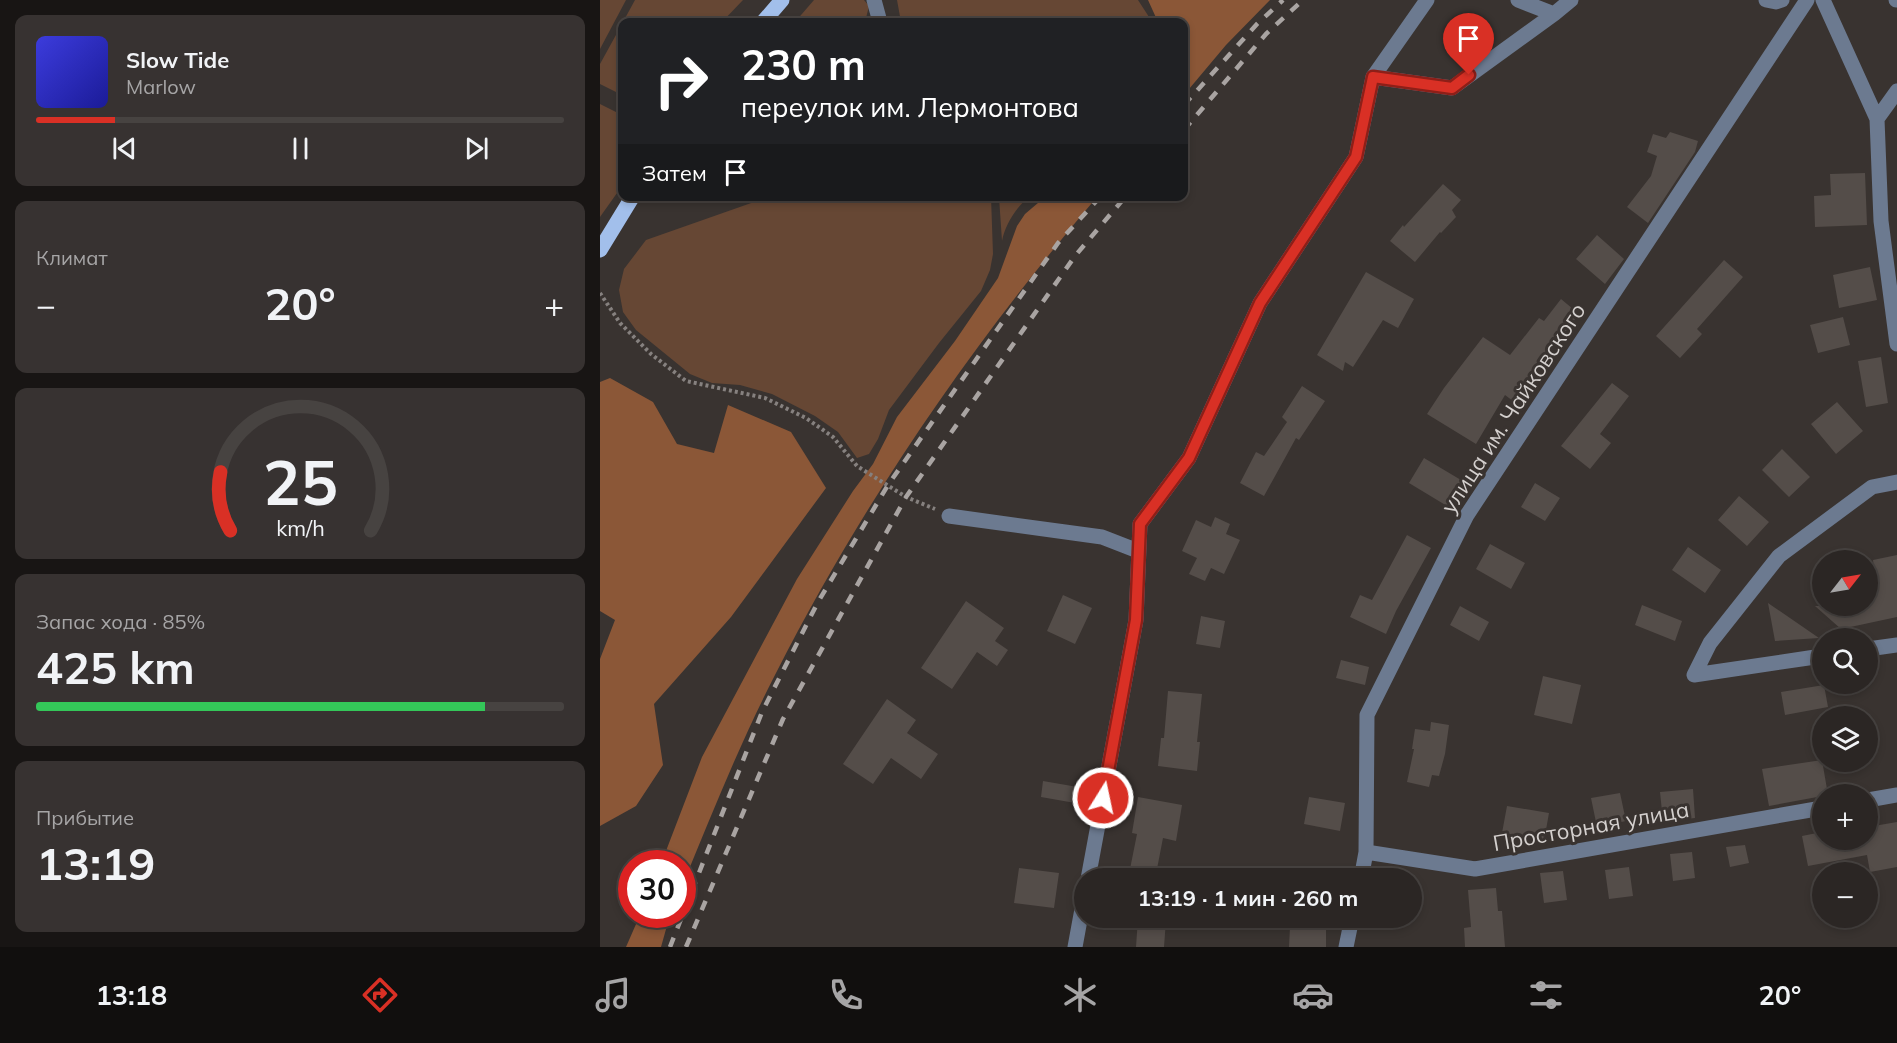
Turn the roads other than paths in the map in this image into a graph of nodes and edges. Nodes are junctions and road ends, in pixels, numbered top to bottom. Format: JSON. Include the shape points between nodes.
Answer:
{"nodes":[{"id":1,"x":782,"y":0,"type":"edge"},
{"id":2,"x":874,"y":0,"type":"edge"},
{"id":3,"x":1427,"y":0,"type":"edge"},
{"id":4,"x":1518,"y":0,"type":"edge"},
{"id":5,"x":1571,"y":0,"type":"edge"},
{"id":6,"x":1766,"y":0,"type":"edge"},
{"id":7,"x":1782,"y":0,"type":"edge"},
{"id":8,"x":1808,"y":0,"type":"edge"},
{"id":9,"x":1823,"y":0,"type":"edge"},
{"id":10,"x":1554,"y":14,"type":"junction"},
{"id":11,"x":766,"y":18,"type":"edge"},
{"id":12,"x":879,"y":18,"type":"edge"},
{"id":13,"x":1373,"y":77,"type":"junction"},
{"id":14,"x":1897,"y":91,"type":"edge"},
{"id":15,"x":1877,"y":119,"type":"junction"},
{"id":16,"x":630,"y":201,"type":"edge"},
{"id":17,"x":600,"y":250,"type":"edge"},
{"id":18,"x":1897,"y":344,"type":"edge"},
{"id":19,"x":1897,"y":482,"type":"edge"},
{"id":20,"x":949,"y":516,"type":"road end"},
{"id":21,"x":1138,"y":551,"type":"junction"},
{"id":22,"x":1897,"y":645,"type":"edge"},
{"id":23,"x":1878,"y":648,"type":"edge"},
{"id":24,"x":1812,"y":657,"type":"edge"},
{"id":25,"x":1897,"y":795,"type":"edge"},
{"id":26,"x":1878,"y":798,"type":"edge"},
{"id":27,"x":1812,"y":810,"type":"edge"},
{"id":28,"x":1366,"y":852,"type":"junction"},
{"id":29,"x":1090,"y":868,"type":"edge"},
{"id":30,"x":1362,"y":868,"type":"edge"},
{"id":31,"x":1079,"y":928,"type":"edge"},
{"id":32,"x":1350,"y":928,"type":"edge"},
{"id":33,"x":1076,"y":947,"type":"edge"},
{"id":34,"x":1346,"y":947,"type":"edge"}],
"edges":[{"from":1,"to":11,"type":"main road"},
{"from":2,"to":12,"type":"street"},
{"from":3,"to":13,"type":"street"},
{"from":4,"to":10,"type":"street"},
{"from":5,"to":10,"type":"street"},
{"from":6,"to":7,"type":"street"},
{"from":8,"to":28,"type":"street","name":"улица им. Чайковского","via":[[1467,515],[1368,715]]},
{"from":9,"to":15,"type":"street"},
{"from":10,"to":13,"type":"street","via":[[1452,88]]},
{"from":13,"to":21,"type":"street","via":[[1356,157],[1260,303],[1189,458],[1140,524]]},
{"from":14,"to":15,"type":"street"},
{"from":15,"to":18,"type":"street","via":[[1881,220]]},
{"from":16,"to":17,"type":"main road"},
{"from":19,"to":24,"type":"street","via":[[1872,487],[1779,556],[1710,643],[1694,675]]},
{"from":20,"to":21,"type":"street","via":[[1102,537]]},
{"from":21,"to":29,"type":"street","via":[[1136,620]]},
{"from":22,"to":23,"type":"street"},
{"from":25,"to":26,"type":"street"},
{"from":27,"to":28,"type":"street","name":"Просторная улица","via":[[1475,869]]},
{"from":28,"to":30,"type":"street","name":"улица им. Чайковского"},
{"from":31,"to":33,"type":"street"},
{"from":32,"to":34,"type":"street"}]}
